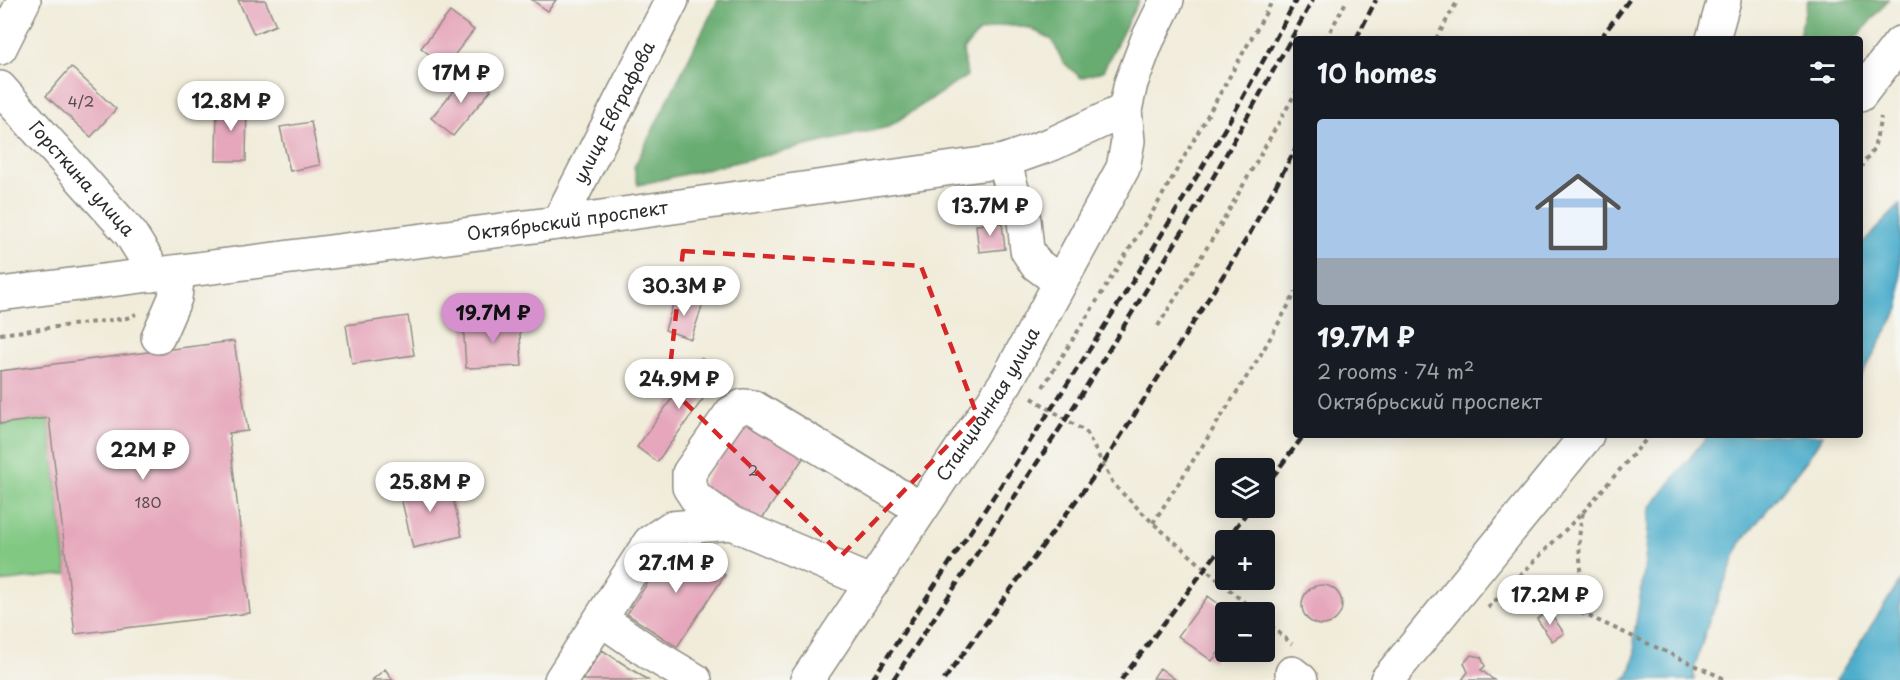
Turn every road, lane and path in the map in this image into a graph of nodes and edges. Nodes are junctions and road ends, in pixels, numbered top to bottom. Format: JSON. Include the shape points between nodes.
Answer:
{"nodes":[{"id":1,"x":24,"y":0,"type":"edge"},
{"id":2,"x":672,"y":0,"type":"edge"},
{"id":3,"x":1167,"y":0,"type":"edge"},
{"id":4,"x":1273,"y":0,"type":"edge"},
{"id":5,"x":1347,"y":0,"type":"edge"},
{"id":6,"x":1458,"y":0,"type":"edge"},
{"id":7,"x":1724,"y":0,"type":"edge"},
{"id":8,"x":1328,"y":36,"type":"edge"},
{"id":9,"x":1438,"y":36,"type":"edge"},
{"id":10,"x":1714,"y":36,"type":"edge"},
{"id":11,"x":1900,"y":43,"type":"edge"},
{"id":12,"x":0,"y":48,"type":"edge"},
{"id":13,"x":0,"y":88,"type":"edge"},
{"id":14,"x":1863,"y":91,"type":"edge"},
{"id":15,"x":1293,"y":97,"type":"edge"},
{"id":16,"x":1125,"y":110,"type":"junction"},
{"id":17,"x":1005,"y":161,"type":"junction"},
{"id":18,"x":558,"y":223,"type":"junction"},
{"id":19,"x":168,"y":282,"type":"junction"},
{"id":20,"x":1060,"y":282,"type":"junction"},
{"id":21,"x":0,"y":294,"type":"edge"},
{"id":22,"x":1293,"y":297,"type":"edge"},
{"id":23,"x":1158,"y":326,"type":"dead end"},
{"id":24,"x":0,"y":334,"type":"edge"},
{"id":25,"x":158,"y":337,"type":"dead end"},
{"id":26,"x":1006,"y":382,"type":"junction"},
{"id":27,"x":1043,"y":387,"type":"dead end"},
{"id":28,"x":1585,"y":438,"type":"edge"},
{"id":29,"x":1647,"y":438,"type":"edge"},
{"id":30,"x":921,"y":509,"type":"junction"},
{"id":31,"x":1584,"y":511,"type":"junction"},
{"id":32,"x":731,"y":523,"type":"junction"},
{"id":33,"x":1153,"y":523,"type":"junction"},
{"id":34,"x":872,"y":583,"type":"junction"},
{"id":35,"x":1503,"y":594,"type":"junction"},
{"id":36,"x":1244,"y":602,"type":"edge"},
{"id":37,"x":1486,"y":610,"type":"dead end"},
{"id":38,"x":1588,"y":616,"type":"junction"},
{"id":39,"x":601,"y":619,"type":"junction"},
{"id":40,"x":561,"y":680,"type":"edge"},
{"id":41,"x":695,"y":680,"type":"edge"},
{"id":42,"x":807,"y":680,"type":"edge"},
{"id":43,"x":1387,"y":680,"type":"edge"},
{"id":44,"x":1727,"y":680,"type":"edge"}],
"edges":[{"from":1,"to":12,"type":"street"},
{"from":2,"to":18,"type":"street","name":"улица Евграфова"},
{"from":3,"to":16,"type":"street","name":"Станционная улица","via":[[1147,41]]},
{"from":4,"to":27,"type":"path","via":[[1158,203]]},
{"from":5,"to":8,"type":"path"},
{"from":6,"to":9,"type":"path"},
{"from":7,"to":10,"type":"street"},
{"from":11,"to":14,"type":"street"},
{"from":13,"to":19,"type":"street","name":"Горсткина улица","via":[[130,232],[147,260]]},
{"from":15,"to":23,"type":"path"},
{"from":16,"to":17,"type":"street","name":"Октябрьский проспект"},
{"from":16,"to":20,"type":"street","name":"Станционная улица","via":[[1128,141],[1123,168]]},
{"from":17,"to":18,"type":"street","name":"Октябрьский проспект"},
{"from":17,"to":20,"type":"street","via":[[1024,220],[1028,250],[1036,264]]},
{"from":18,"to":19,"type":"street","name":"Октябрьский проспект"},
{"from":19,"to":21,"type":"street","name":"Октябрьский проспект"},
{"from":19,"to":24,"type":"path","via":[[127,318]]},
{"from":19,"to":25,"type":"street"},
{"from":20,"to":26,"type":"street","name":"Станционная улица"},
{"from":22,"to":33,"type":"path","via":[[1260,357]]},
{"from":26,"to":30,"type":"street","name":"Станционная улица"},
{"from":26,"to":33,"type":"path","via":[[1086,432],[1114,485]]},
{"from":28,"to":43,"type":"street"},
{"from":29,"to":31,"type":"path"},
{"from":30,"to":32,"type":"street","via":[[753,407],[743,406],[731,413],[689,473],[688,487],[697,499]]},
{"from":30,"to":34,"type":"street","name":"Станционная улица"},
{"from":31,"to":35,"type":"path"},
{"from":31,"to":38,"type":"path","via":[[1579,556]]},
{"from":32,"to":34,"type":"street"},
{"from":32,"to":39,"type":"street","via":[[671,528],[650,542]]},
{"from":33,"to":36,"type":"path"},
{"from":34,"to":42,"type":"street","name":"Станционная улица"},
{"from":35,"to":37,"type":"path"},
{"from":35,"to":38,"type":"path","via":[[1547,597]]},
{"from":38,"to":44,"type":"path"},
{"from":39,"to":40,"type":"street"},
{"from":39,"to":41,"type":"street"}]}
